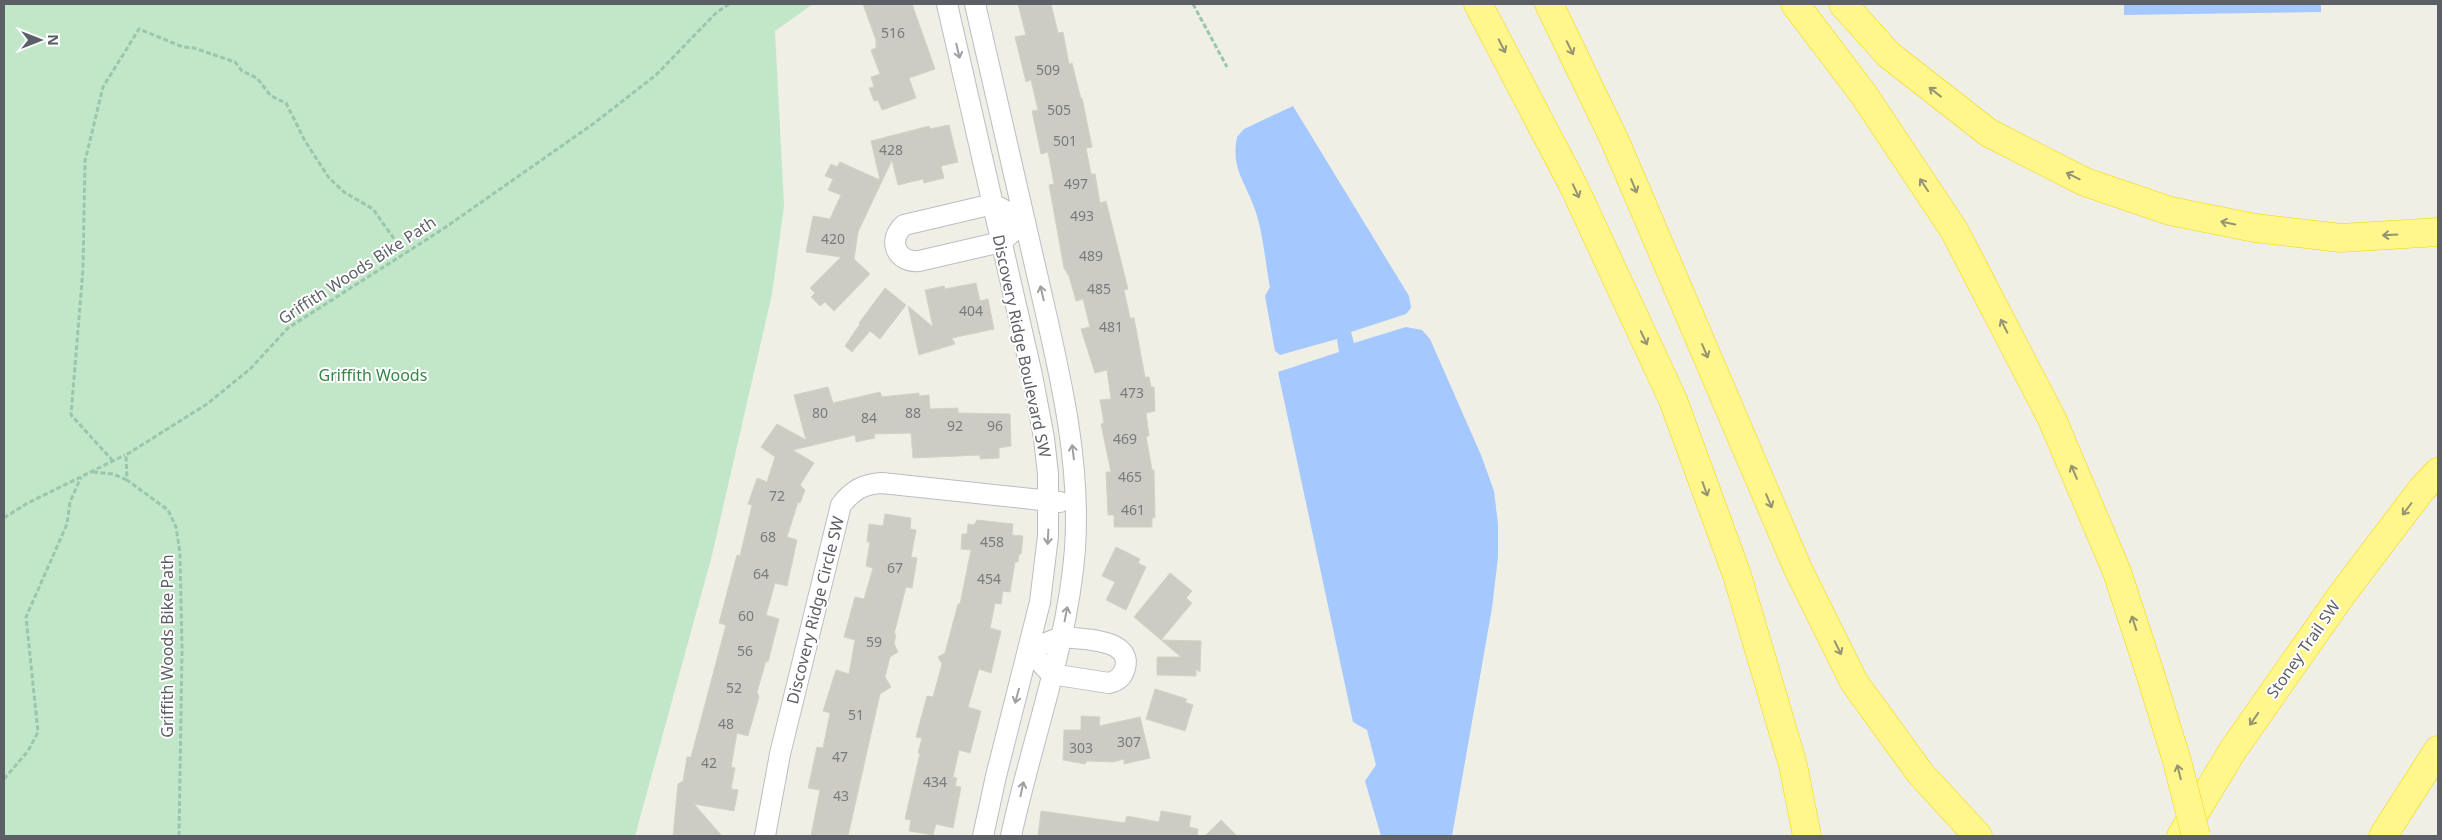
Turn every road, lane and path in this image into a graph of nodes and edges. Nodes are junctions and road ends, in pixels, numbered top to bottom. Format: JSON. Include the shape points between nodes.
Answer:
{"nodes":[{"id":1,"x":729,"y":4,"type":"edge"},
{"id":2,"x":947,"y":4,"type":"edge"},
{"id":3,"x":975,"y":4,"type":"edge"},
{"id":4,"x":1193,"y":4,"type":"edge"},
{"id":5,"x":1478,"y":4,"type":"edge"},
{"id":6,"x":1549,"y":4,"type":"edge"},
{"id":7,"x":1795,"y":4,"type":"edge"},
{"id":8,"x":1843,"y":4,"type":"edge"},
{"id":9,"x":1227,"y":67,"type":"dead end"},
{"id":10,"x":993,"y":204,"type":"junction"},
{"id":11,"x":1025,"y":220,"type":"junction"},
{"id":12,"x":2438,"y":232,"type":"edge"},
{"id":13,"x":1001,"y":242,"type":"junction"},
{"id":14,"x":404,"y":252,"type":"junction"},
{"id":15,"x":126,"y":455,"type":"junction"},
{"id":16,"x":113,"y":462,"type":"junction"},
{"id":17,"x":92,"y":472,"type":"junction"},
{"id":18,"x":2438,"y":472,"type":"edge"},
{"id":19,"x":81,"y":477,"type":"junction"},
{"id":20,"x":128,"y":480,"type":"junction"},
{"id":21,"x":1049,"y":501,"type":"junction"},
{"id":22,"x":1076,"y":503,"type":"junction"},
{"id":23,"x":4,"y":518,"type":"edge"},
{"id":24,"x":1061,"y":636,"type":"junction"},
{"id":25,"x":1029,"y":650,"type":"junction"},
{"id":26,"x":1051,"y":674,"type":"junction"},
{"id":27,"x":2438,"y":750,"type":"edge"},
{"id":28,"x":2438,"y":775,"type":"edge"},
{"id":29,"x":4,"y":779,"type":"edge"},
{"id":30,"x":2385,"y":832,"type":"edge"},
{"id":31,"x":179,"y":836,"type":"edge"},
{"id":32,"x":765,"y":836,"type":"edge"},
{"id":33,"x":983,"y":836,"type":"edge"},
{"id":34,"x":1012,"y":836,"type":"edge"},
{"id":35,"x":1807,"y":836,"type":"edge"},
{"id":36,"x":1978,"y":836,"type":"edge"},
{"id":37,"x":2181,"y":836,"type":"edge"},
{"id":38,"x":2196,"y":836,"type":"edge"}],
"edges":[{"from":1,"to":14,"type":"path","name":"Griffith Woods Bike Path","via":[[716,13],[656,75],[593,124],[450,224]]},
{"from":2,"to":10,"type":"street","name":"Discovery Ridge Boulevard SW","one_way":true},
{"from":3,"to":11,"type":"street","name":"Discovery Ridge Boulevard SW"},
{"from":4,"to":9,"type":"path"},
{"from":5,"to":35,"type":"highway","one_way":true,"via":[[1574,187],[1673,400],[1737,575],[1793,765]]},
{"from":6,"to":36,"type":"highway","one_way":true,"via":[[1615,141],[1798,568],[1854,682],[1920,773]]},
{"from":38,"to":7,"type":"highway","one_way":true,"bridge":true,"via":[[2177,761],[2117,572],[2052,420],[1954,230],[1864,95]]},
{"from":12,"to":8,"type":"highway","one_way":true,"via":[[2341,238],[2256,228],[2170,211],[2085,182],[1989,133],[1889,55]]},
{"from":10,"to":11,"type":"street"},
{"from":10,"to":13,"type":"street","name":"Discovery Ridge Boulevard SW"},
{"from":10,"to":13,"type":"street","via":[[904,225],[896,234],[895,247],[901,257],[913,262]]},
{"from":11,"to":13,"type":"street"},
{"from":22,"to":11,"type":"street","name":"Discovery Ridge Boulevard SW","one_way":true,"via":[[1069,418]]},
{"from":13,"to":21,"type":"street","name":"Discovery Ridge Boulevard SW","via":[[1044,438]]},
{"from":14,"to":15,"type":"path","name":"Griffith Woods Bike Path","via":[[288,328],[250,369],[207,404]]},
{"from":14,"to":16,"type":"path","via":[[373,208],[344,192],[329,178],[286,103],[271,96],[257,78],[242,71],[235,62],[183,47],[140,29],[103,87],[85,161],[83,269],[72,415]]},
{"from":15,"to":16,"type":"path","name":"Griffith Woods Bike Path"},
{"from":15,"to":20,"type":"path"},
{"from":16,"to":17,"type":"path","name":"Griffith Woods Bike Path"},
{"from":17,"to":19,"type":"path","name":"Griffith Woods Bike Path"},
{"from":17,"to":20,"type":"path","via":[[113,474]]},
{"from":18,"to":37,"type":"highway","name":"Stoney Trail SW","one_way":true,"via":[[2342,593],[2233,750]]},
{"from":19,"to":23,"type":"path","name":"Griffith Woods Bike Path"},
{"from":19,"to":29,"type":"path","via":[[70,502],[67,524],[26,617],[38,732],[28,751]]},
{"from":20,"to":31,"type":"path","name":"Griffith Woods Bike Path","via":[[168,510],[178,536],[182,651]]},
{"from":21,"to":22,"type":"street","name":"Discovery Ridge Circle SW"},
{"from":21,"to":25,"type":"street","name":"Discovery Ridge Boulevard SW","one_way":true,"via":[[1046,565]]},
{"from":21,"to":32,"type":"street","name":"Discovery Ridge Circle SW","via":[[882,483],[862,486],[848,496],[841,505],[790,712]]},
{"from":24,"to":22,"type":"street","name":"Discovery Ridge Boulevard SW","one_way":true,"via":[[1071,581]]},
{"from":24,"to":25,"type":"street"},
{"from":24,"to":26,"type":"street","name":"Discovery Ridge Boulevard SW"},
{"from":24,"to":26,"type":"street","via":[[1116,646],[1124,654],[1126,666],[1120,677],[1109,683]]},
{"from":25,"to":26,"type":"street"},
{"from":25,"to":33,"type":"street","name":"Discovery Ridge Boulevard SW","one_way":true},
{"from":34,"to":26,"type":"street","name":"Discovery Ridge Boulevard SW","one_way":true},
{"from":27,"to":30,"type":"highway"},
{"from":28,"to":30,"type":"highway"}]}
